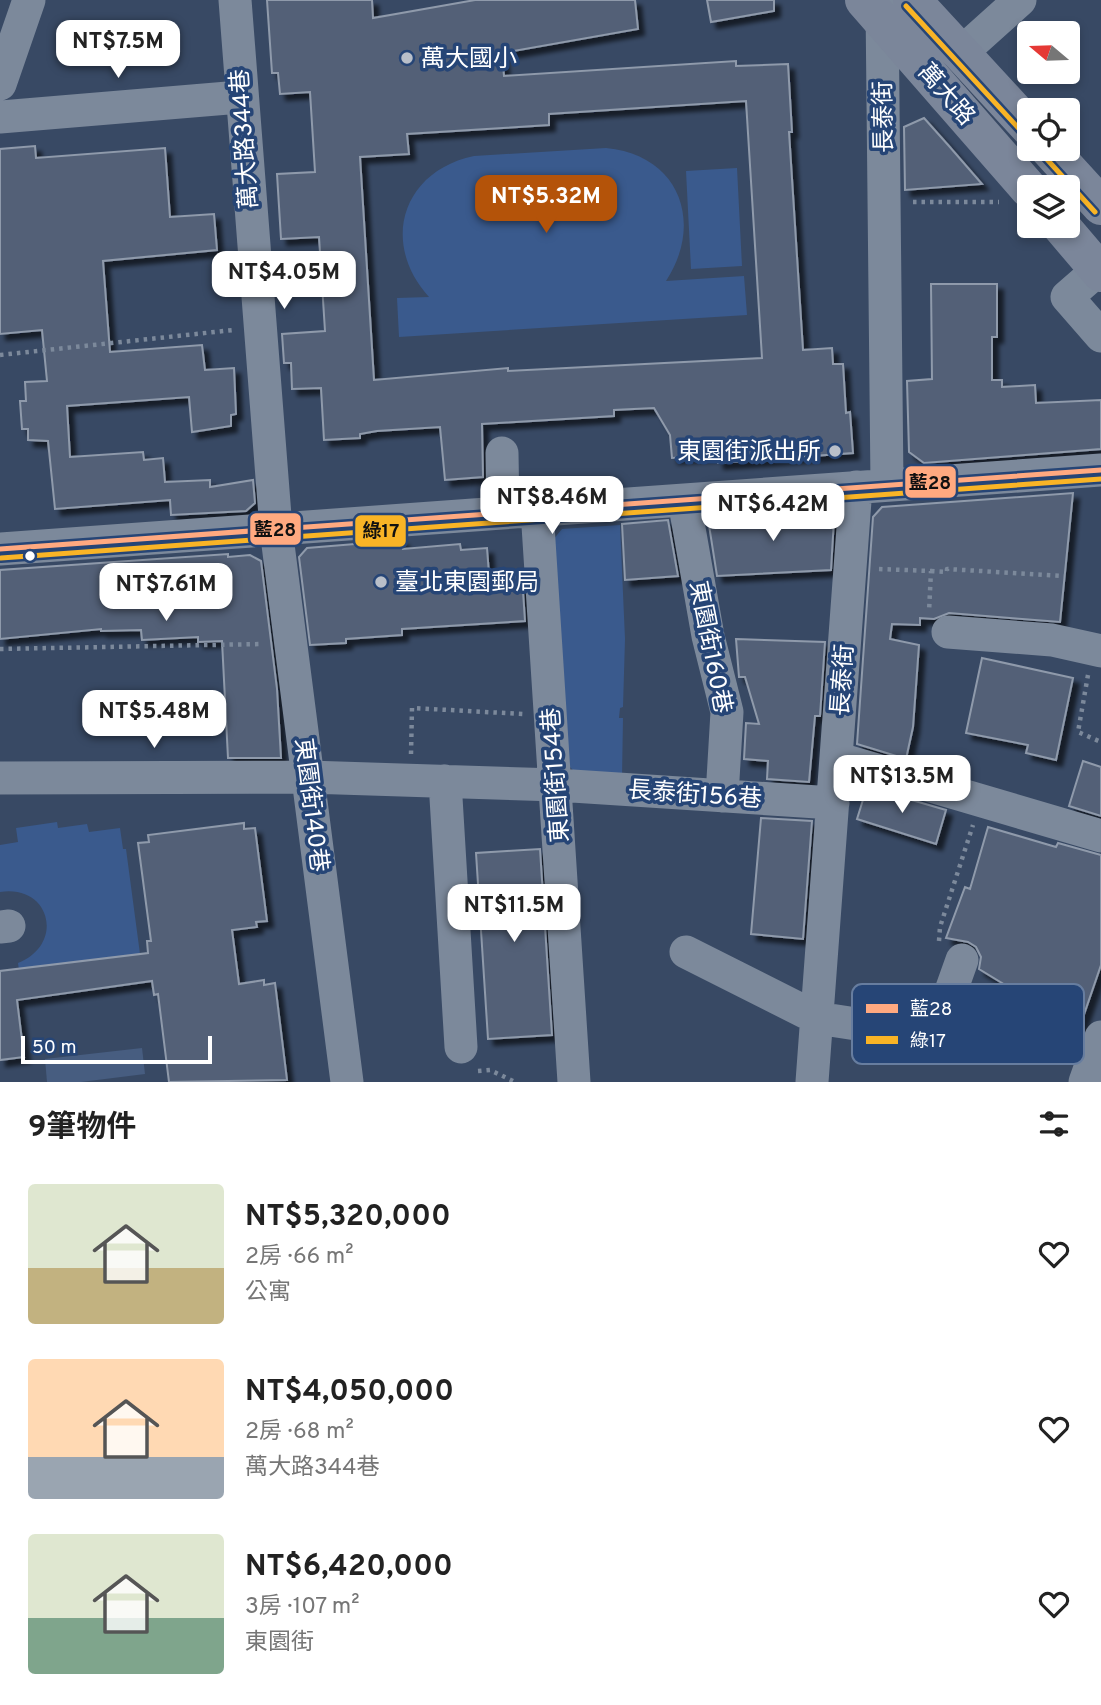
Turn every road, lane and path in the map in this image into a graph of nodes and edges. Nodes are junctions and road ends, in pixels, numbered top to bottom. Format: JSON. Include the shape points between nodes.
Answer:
{"nodes":[{"id":1,"x":29,"y":0,"type":"edge"},
{"id":2,"x":235,"y":0,"type":"edge"},
{"id":3,"x":1020,"y":0,"type":"edge"},
{"id":4,"x":886,"y":6,"type":"edge"},
{"id":5,"x":961,"y":53,"type":"junction"},
{"id":6,"x":0,"y":84,"type":"edge"},
{"id":7,"x":240,"y":97,"type":"junction"},
{"id":8,"x":1017,"y":114,"type":"edge"},
{"id":9,"x":0,"y":117,"type":"edge"},
{"id":10,"x":1060,"y":161,"type":"edge"},
{"id":11,"x":1017,"y":195,"type":"edge"},
{"id":12,"x":884,"y":202,"type":"junction"},
{"id":13,"x":1101,"y":206,"type":"edge"},
{"id":14,"x":1071,"y":238,"type":"edge"},
{"id":15,"x":1100,"y":272,"type":"edge"},
{"id":16,"x":258,"y":328,"type":"junction"},
{"id":17,"x":1101,"y":336,"type":"edge"},
{"id":18,"x":0,"y":355,"type":"edge"},
{"id":19,"x":502,"y":453,"type":"dead end"},
{"id":20,"x":1101,"y":470,"type":"edge"},
{"id":21,"x":872,"y":486,"type":"junction"},
{"id":22,"x":684,"y":500,"type":"junction"},
{"id":23,"x":537,"y":510,"type":"junction"},
{"id":24,"x":503,"y":513,"type":"junction"},
{"id":25,"x":276,"y":529,"type":"junction"},
{"id":26,"x":0,"y":549,"type":"edge"},
{"id":27,"x":850,"y":567,"type":"junction"},
{"id":28,"x":931,"y":571,"type":"junction"},
{"id":29,"x":1064,"y":576,"type":"dead end"},
{"id":30,"x":938,"y":627,"type":"joint"},
{"id":31,"x":291,"y":644,"type":"junction"},
{"id":32,"x":0,"y":649,"type":"edge"},
{"id":33,"x":1097,"y":649,"type":"edge"},
{"id":34,"x":551,"y":716,"type":"junction"},
{"id":35,"x":1101,"y":743,"type":"edge"},
{"id":36,"x":836,"y":758,"type":"junction"},
{"id":37,"x":308,"y":777,"type":"junction"},
{"id":38,"x":0,"y":778,"type":"edge"},
{"id":39,"x":411,"y":780,"type":"junction"},
{"id":40,"x":445,"y":781,"type":"junction"},
{"id":41,"x":557,"y":785,"type":"junction"},
{"id":42,"x":722,"y":796,"type":"junction"},
{"id":43,"x":981,"y":801,"type":"junction"},
{"id":44,"x":833,"y":803,"type":"junction"},
{"id":45,"x":1101,"y":836,"type":"edge"},
{"id":46,"x":686,"y":952,"type":"dead end"},
{"id":47,"x":962,"y":960,"type":"joint"},
{"id":48,"x":953,"y":984,"type":"edge"},
{"id":49,"x":817,"y":1018,"type":"junction"},
{"id":50,"x":852,"y":1023,"type":"edge"},
{"id":51,"x":1101,"y":1037,"type":"edge"},
{"id":52,"x":461,"y":1047,"type":"dead end"},
{"id":53,"x":347,"y":1082,"type":"edge"},
{"id":54,"x":574,"y":1082,"type":"edge"},
{"id":55,"x":812,"y":1082,"type":"edge"},
{"id":56,"x":1085,"y":1082,"type":"edge"}],
"edges":[{"from":1,"to":6,"type":"street"},
{"from":2,"to":7,"type":"street","name":"萬大路344巷"},
{"from":3,"to":5,"type":"street"},
{"from":4,"to":5,"type":"main road","name":"萬大路"},
{"from":4,"to":11,"type":"main road","name":"萬大路"},
{"from":4,"to":12,"type":"street","name":"長泰街"},
{"from":5,"to":8,"type":"main road","name":"萬大路"},
{"from":7,"to":9,"type":"street"},
{"from":7,"to":16,"type":"street","name":"萬大路344巷"},
{"from":10,"to":13,"type":"main road"},
{"from":11,"to":12,"type":"path"},
{"from":12,"to":21,"type":"street","name":"長泰街"},
{"from":14,"to":15,"type":"main road"},
{"from":15,"to":17,"type":"street","via":[[1067,297]]},
{"from":16,"to":18,"type":"path"},
{"from":16,"to":25,"type":"street","name":"萬大路344巷"},
{"from":19,"to":24,"type":"street"},
{"from":20,"to":21,"type":"street"},
{"from":21,"to":22,"type":"street"},
{"from":21,"to":27,"type":"street","name":"長泰街"},
{"from":22,"to":23,"type":"street"},
{"from":22,"to":42,"type":"street","name":"東園街160巷","via":[[708,636],[727,712]]},
{"from":23,"to":24,"type":"street"},
{"from":23,"to":34,"type":"street","name":"東園街154巷"},
{"from":24,"to":25,"type":"street"},
{"from":25,"to":26,"type":"street"},
{"from":25,"to":31,"type":"street","name":"東園街140巷"},
{"from":27,"to":28,"type":"path"},
{"from":27,"to":36,"type":"street","name":"長泰街"},
{"from":28,"to":29,"type":"path"},
{"from":28,"to":30,"type":"path"},
{"from":30,"to":33,"type":"street"},
{"from":31,"to":32,"type":"path"},
{"from":31,"to":37,"type":"street","name":"東園街140巷"},
{"from":33,"to":35,"type":"path","via":[[1078,732]]},
{"from":34,"to":39,"type":"path","via":[[412,708]]},
{"from":34,"to":41,"type":"street","name":"東園街154巷"},
{"from":36,"to":43,"type":"street"},
{"from":36,"to":44,"type":"street","name":"長泰街"},
{"from":37,"to":38,"type":"street","name":"長泰街156巷"},
{"from":37,"to":39,"type":"street","name":"長泰街156巷"},
{"from":37,"to":53,"type":"street","name":"東園街140巷"},
{"from":39,"to":40,"type":"street","name":"長泰街156巷"},
{"from":40,"to":41,"type":"street","name":"長泰街156巷"},
{"from":40,"to":52,"type":"street"},
{"from":41,"to":42,"type":"street","name":"長泰街156巷"},
{"from":41,"to":54,"type":"street","name":"東園街154巷"},
{"from":42,"to":44,"type":"street","name":"長泰街156巷"},
{"from":43,"to":45,"type":"street"},
{"from":43,"to":47,"type":"path","via":[[940,927],[940,952]]},
{"from":44,"to":49,"type":"street","name":"長泰街"},
{"from":46,"to":49,"type":"street"},
{"from":47,"to":48,"type":"street"},
{"from":49,"to":50,"type":"street"},
{"from":49,"to":55,"type":"street","name":"長泰街"},
{"from":51,"to":56,"type":"street"}]}
